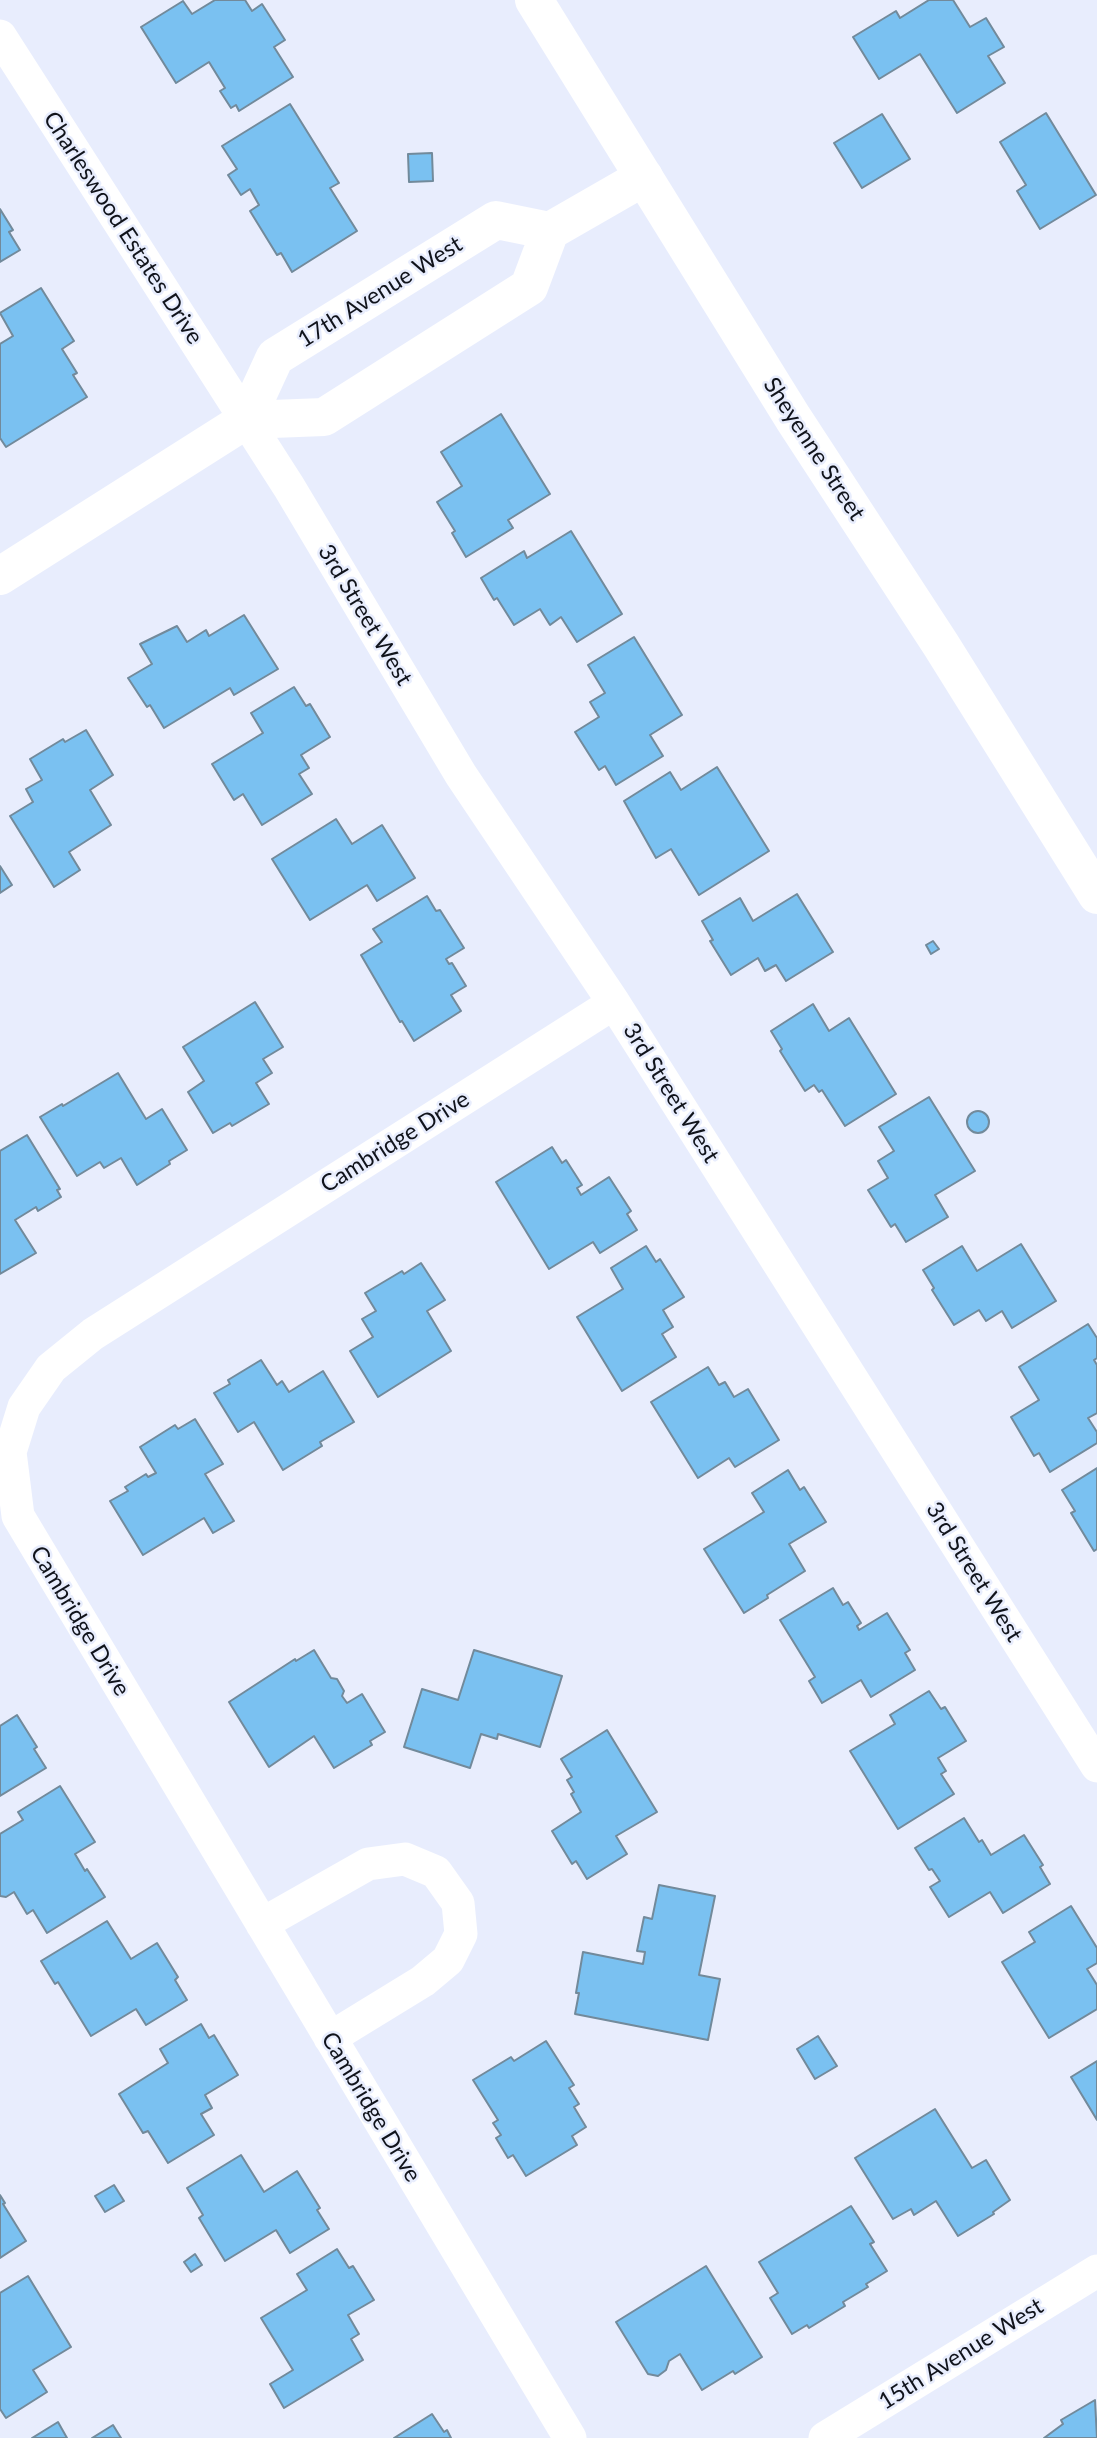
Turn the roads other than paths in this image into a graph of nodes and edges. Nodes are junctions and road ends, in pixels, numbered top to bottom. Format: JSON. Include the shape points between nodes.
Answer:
{"nodes":[{"id":1,"x":534,"y":0,"type":"edge"},
{"id":2,"x":0,"y":36,"type":"edge"},
{"id":3,"x":644,"y":177,"type":"junction"},
{"id":4,"x":550,"y":231,"type":"junction"},
{"id":5,"x":246,"y":419,"type":"junction"},
{"id":6,"x":0,"y":576,"type":"edge"},
{"id":7,"x":1097,"y":895,"type":"edge"},
{"id":8,"x":614,"y":1003,"type":"junction"},
{"id":9,"x":1097,"y":1766,"type":"edge"},
{"id":10,"x":262,"y":1924,"type":"junction"},
{"id":11,"x":330,"y":2038,"type":"junction"},
{"id":12,"x":1097,"y":2271,"type":"edge"},
{"id":13,"x":570,"y":2438,"type":"edge"},
{"id":14,"x":825,"y":2438,"type":"edge"}],
"edges":[{"from":1,"to":3,"type":"street","name":"Sheyenne Street"},
{"from":2,"to":5,"type":"street","name":"Charleswood Estates Drive"},
{"from":3,"to":4,"type":"street"},
{"from":3,"to":7,"type":"street","name":"Sheyenne Street"},
{"from":4,"to":5,"type":"street","via":[[529,287],[324,417]]},
{"from":4,"to":5,"type":"street","name":"17th Avenue West","via":[[496,220],[275,357]]},
{"from":5,"to":6,"type":"street"},
{"from":5,"to":8,"type":"street","name":"3rd Street West","via":[[461,775]]},
{"from":8,"to":9,"type":"street","name":"3rd Street West"},
{"from":8,"to":10,"type":"street","name":"Cambridge Drive","via":[[93,1334],[51,1368],[24,1407],[10,1452],[18,1516]]},
{"from":10,"to":11,"type":"street","name":"Cambridge Drive"},
{"from":10,"to":11,"type":"street","via":[[368,1864],[405,1859],[436,1872],[458,1903],[461,1934],[448,1960],[423,1981]]},
{"from":11,"to":13,"type":"street","name":"Cambridge Drive"},
{"from":12,"to":14,"type":"street","name":"15th Avenue West"}]}
